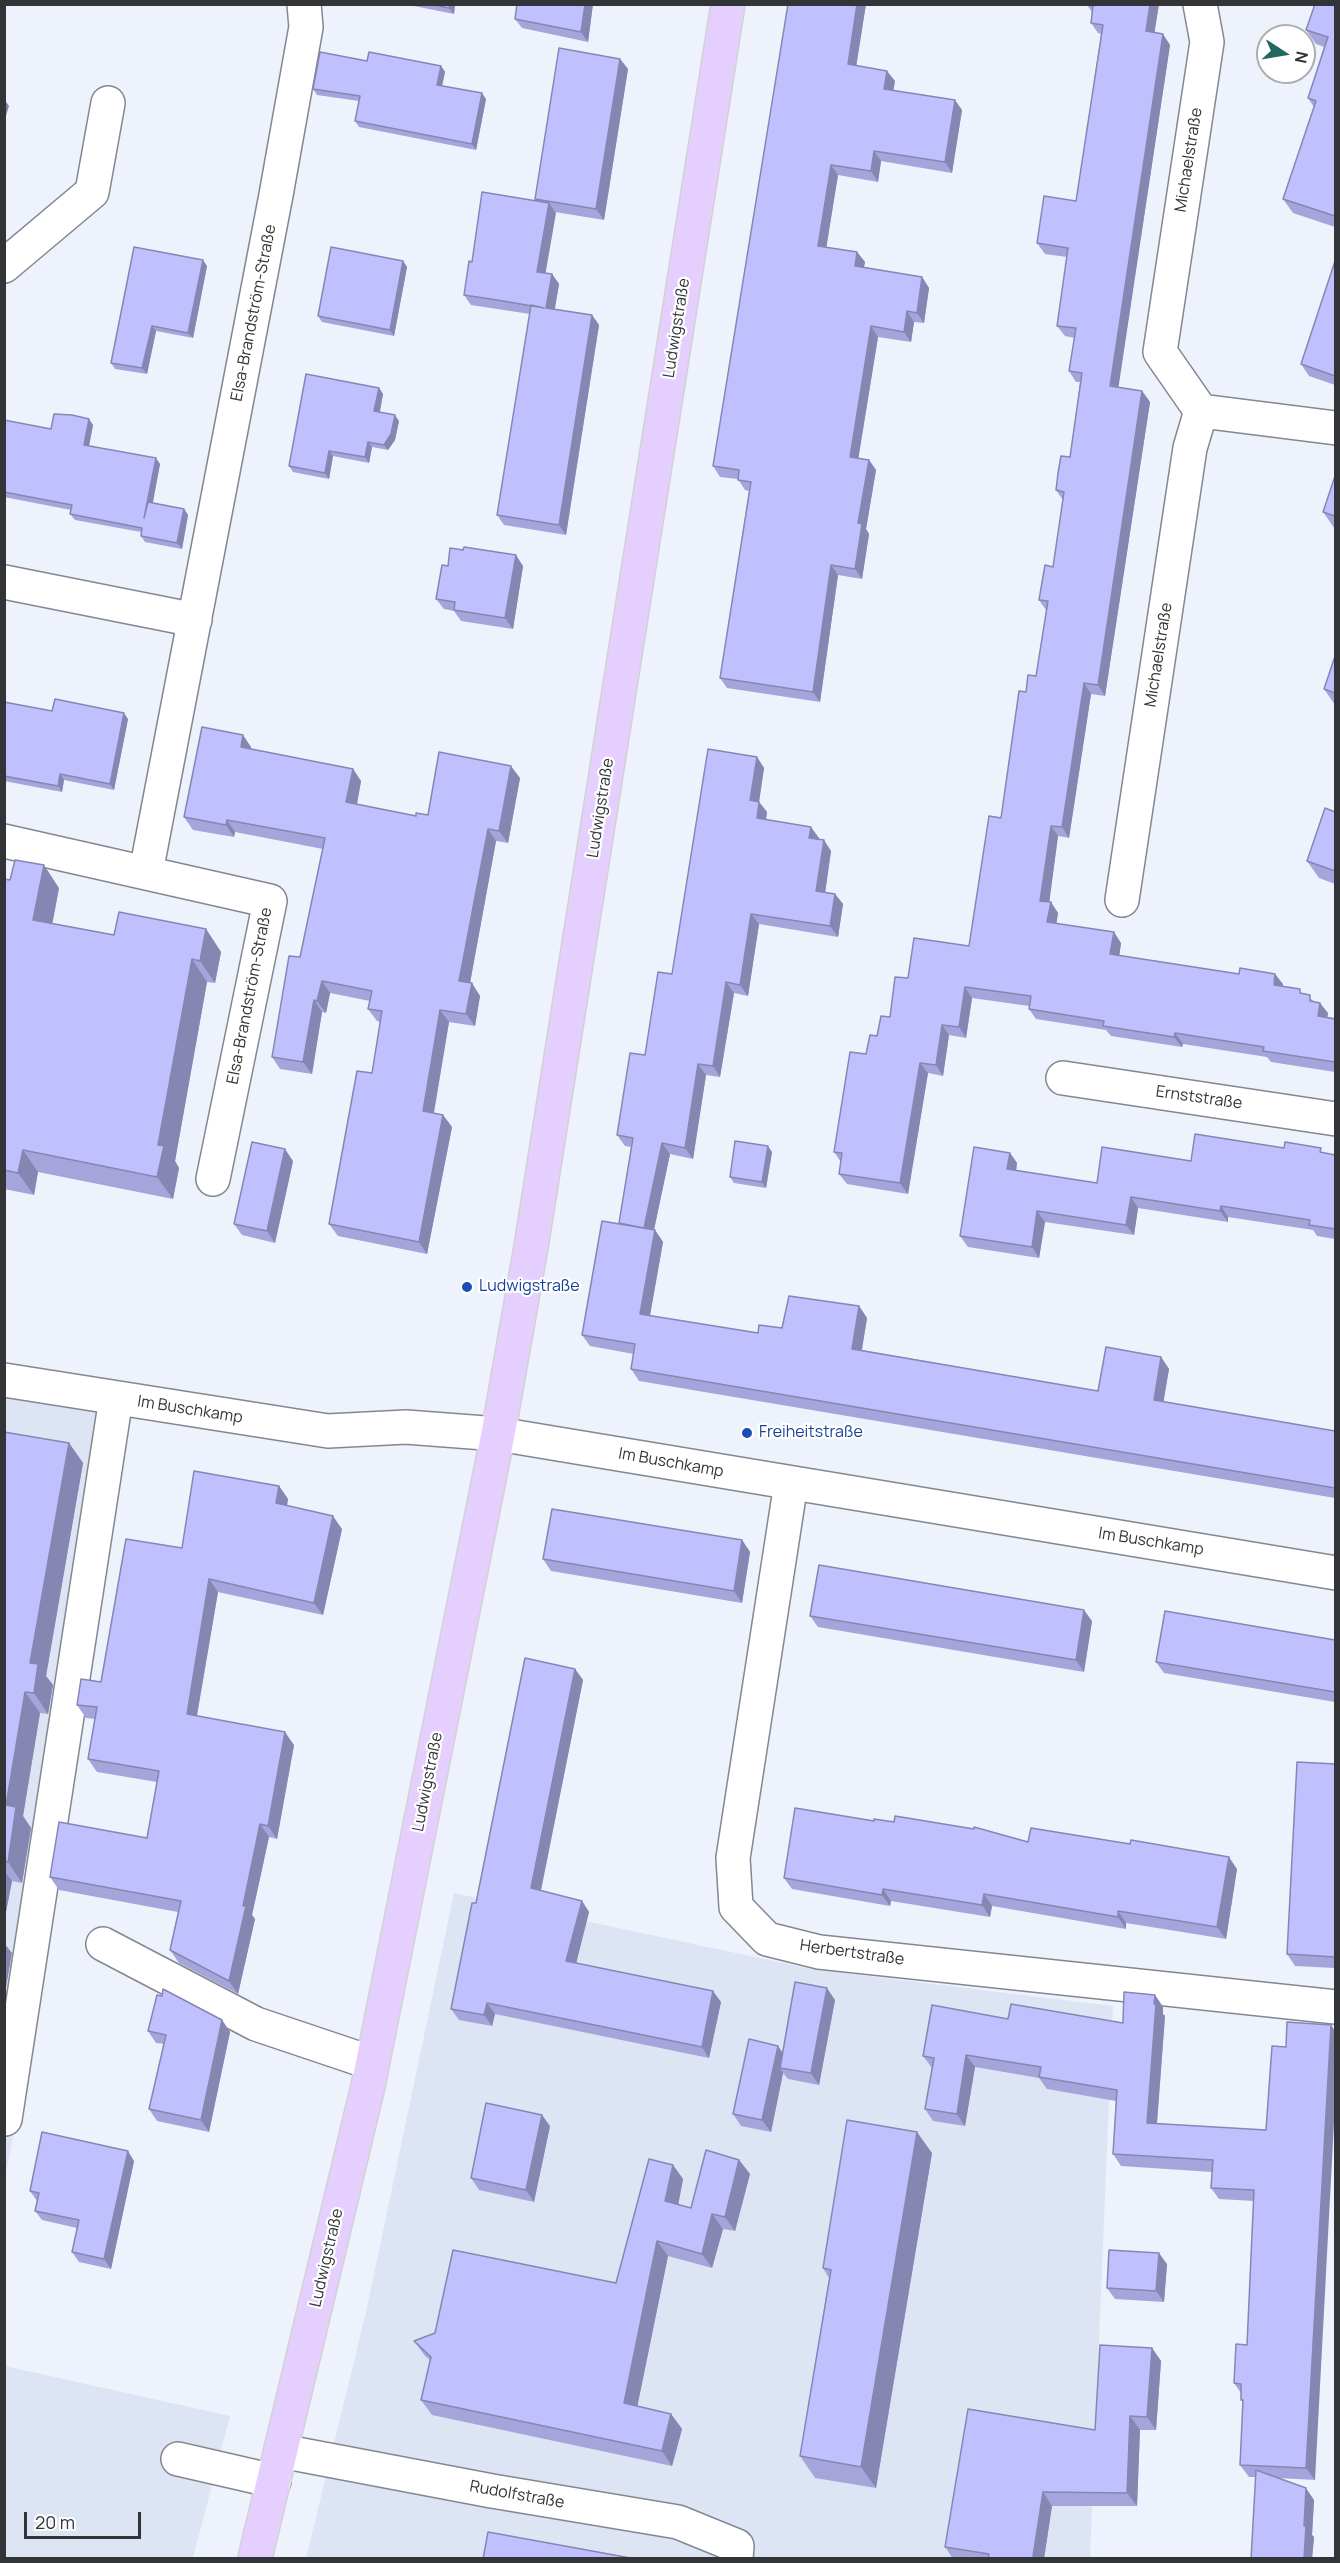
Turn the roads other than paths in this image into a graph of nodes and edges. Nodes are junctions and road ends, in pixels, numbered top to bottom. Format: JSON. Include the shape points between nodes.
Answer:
{"nodes":[{"id":1,"x":304,"y":4,"type":"edge"},
{"id":2,"x":728,"y":4,"type":"edge"},
{"id":3,"x":1200,"y":4,"type":"edge"},
{"id":4,"x":108,"y":103,"type":"dead end"},
{"id":5,"x":4,"y":266,"type":"edge"},
{"id":6,"x":1201,"y":411,"type":"junction"},
{"id":7,"x":1335,"y":428,"type":"edge"},
{"id":8,"x":4,"y":582,"type":"edge"},
{"id":9,"x":195,"y":620,"type":"junction"},
{"id":10,"x":4,"y":841,"type":"edge"},
{"id":11,"x":146,"y":872,"type":"junction"},
{"id":12,"x":1122,"y":900,"type":"dead end"},
{"id":13,"x":1063,"y":1078,"type":"dead end"},
{"id":14,"x":1335,"y":1119,"type":"edge"},
{"id":15,"x":213,"y":1179,"type":"dead end"},
{"id":16,"x":4,"y":1380,"type":"edge"},
{"id":17,"x":116,"y":1398,"type":"junction"},
{"id":18,"x":498,"y":1434,"type":"junction"},
{"id":19,"x":791,"y":1483,"type":"junction"},
{"id":20,"x":1335,"y":1573,"type":"edge"},
{"id":21,"x":103,"y":1944,"type":"dead end"},
{"id":22,"x":1335,"y":2007,"type":"edge"},
{"id":23,"x":372,"y":2063,"type":"junction"},
{"id":24,"x":5,"y":2119,"type":"edge"},
{"id":25,"x":178,"y":2459,"type":"dead end"},
{"id":26,"x":278,"y":2466,"type":"junction"},
{"id":27,"x":255,"y":2559,"type":"edge"},
{"id":28,"x":736,"y":2559,"type":"edge"}],
"edges":[{"from":1,"to":9,"type":"street","name":"Elsa-Brandström-Straße","via":[[306,27]]},
{"from":2,"to":18,"type":"main road","name":"Ludwigstraße"},
{"from":3,"to":6,"type":"street","name":"Michaelstraße","via":[[1207,42],[1160,352]]},
{"from":4,"to":5,"type":"street","via":[[92,192]]},
{"from":6,"to":7,"type":"street"},
{"from":6,"to":12,"type":"street","name":"Michaelstraße","via":[[1190,448]]},
{"from":8,"to":9,"type":"street"},
{"from":9,"to":11,"type":"street","name":"Elsa-Brandström-Straße"},
{"from":10,"to":11,"type":"street","name":"Elsa-Brandström-Straße"},
{"from":11,"to":15,"type":"street","name":"Elsa-Brandström-Straße","via":[[270,901]]},
{"from":13,"to":14,"type":"street","name":"Ernststraße"},
{"from":16,"to":17,"type":"street","name":"Im Buschkamp"},
{"from":17,"to":18,"type":"street","name":"Im Buschkamp","via":[[328,1431],[406,1427]]},
{"from":17,"to":24,"type":"street"},
{"from":18,"to":19,"type":"street","name":"Im Buschkamp"},
{"from":18,"to":23,"type":"main road","name":"Ludwigstraße"},
{"from":19,"to":20,"type":"street","name":"Im Buschkamp"},
{"from":19,"to":22,"type":"street","name":"Herbertstraße","via":[[733,1858],[736,1907],[766,1939],[819,1952]]},
{"from":21,"to":23,"type":"street","via":[[256,2024]]},
{"from":23,"to":26,"type":"main road","name":"Ludwigstraße"},
{"from":25,"to":26,"type":"street"},
{"from":26,"to":27,"type":"main road","name":"Ludwigstraße"},
{"from":26,"to":28,"type":"street","name":"Rudolfstraße","via":[[492,2491],[678,2522],[738,2546]]}]}
